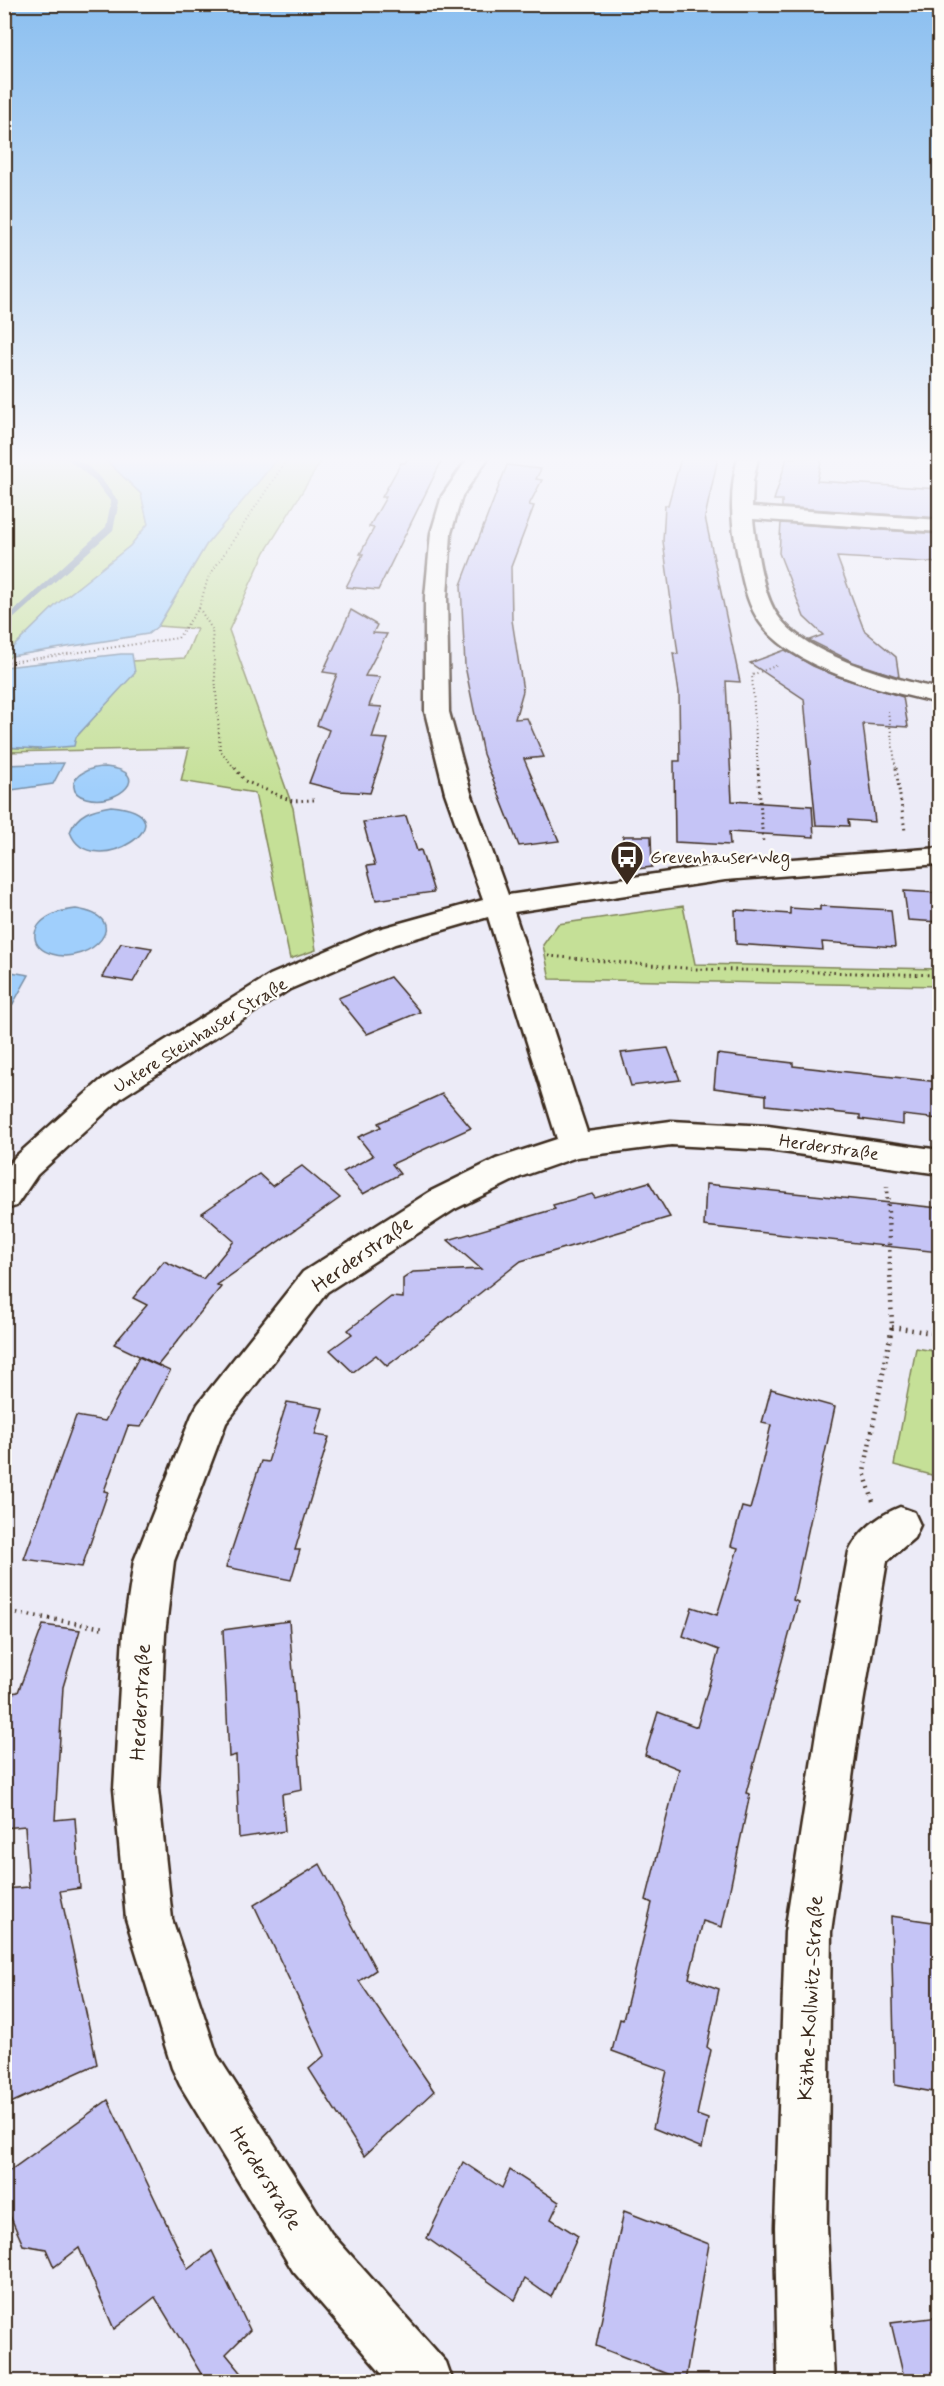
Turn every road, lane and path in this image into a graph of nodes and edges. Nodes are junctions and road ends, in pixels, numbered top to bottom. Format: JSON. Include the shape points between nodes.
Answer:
{"nodes":[{"id":1,"x":214,"y":569,"type":"edge"},
{"id":2,"x":438,"y":569,"type":"edge"},
{"id":3,"x":751,"y":569,"type":"edge"},
{"id":4,"x":199,"y":608,"type":"junction"},
{"id":5,"x":810,"y":652,"type":"junction"},
{"id":6,"x":4,"y":663,"type":"edge"},
{"id":7,"x":884,"y":684,"type":"junction"},
{"id":8,"x":939,"y":696,"type":"edge"},
{"id":9,"x":315,"y":800,"type":"dead end"},
{"id":10,"x":939,"y":856,"type":"edge"},
{"id":11,"x":909,"y":857,"type":"junction"},
{"id":12,"x":764,"y":868,"type":"junction"},
{"id":13,"x":498,"y":905,"type":"junction"},
{"id":14,"x":513,"y":951,"type":"junction"},
{"id":15,"x":939,"y":975,"type":"edge"},
{"id":16,"x":575,"y":1145,"type":"junction"},
{"id":17,"x":886,"y":1155,"type":"junction"},
{"id":18,"x":939,"y":1162,"type":"edge"},
{"id":19,"x":4,"y":1197,"type":"edge"},
{"id":20,"x":892,"y":1327,"type":"junction"},
{"id":21,"x":939,"y":1335,"type":"edge"},
{"id":22,"x":900,"y":1525,"type":"joint"},
{"id":23,"x":4,"y":1611,"type":"edge"},
{"id":24,"x":144,"y":1634,"type":"junction"},
{"id":25,"x":426,"y":2382,"type":"edge"},
{"id":26,"x":806,"y":2382,"type":"edge"}],
"edges":[{"from":1,"to":4,"type":"path"},
{"from":2,"to":13,"type":"street","via":[[437,712],[458,793]]},
{"from":3,"to":5,"type":"street","via":[[768,618]]},
{"from":4,"to":6,"type":"path","via":[[178,638]]},
{"from":4,"to":9,"type":"path","via":[[212,629],[220,750],[245,781],[292,801]]},
{"from":5,"to":7,"type":"street","via":[[841,669]]},
{"from":5,"to":12,"type":"path","via":[[753,675]]},
{"from":7,"to":8,"type":"street"},
{"from":7,"to":11,"type":"path"},
{"from":10,"to":11,"type":"street","name":"Untere Steinhauser Straße"},
{"from":11,"to":12,"type":"street","name":"Untere Steinhauser Straße"},
{"from":12,"to":13,"type":"street","name":"Untere Steinhauser Straße"},
{"from":13,"to":14,"type":"street"},
{"from":13,"to":19,"type":"street","name":"Untere Steinhauser Straße","via":[[385,937],[280,982],[111,1089],[26,1166]]},
{"from":14,"to":15,"type":"path","via":[[651,967]]},
{"from":14,"to":16,"type":"street"},
{"from":16,"to":17,"type":"street","name":"Herderstraße","via":[[671,1133],[768,1138]]},
{"from":16,"to":24,"type":"street","name":"Herderstraße","via":[[508,1168],[442,1200],[315,1282],[211,1415],[154,1562]]},
{"from":17,"to":18,"type":"street","name":"Herderstraße"},
{"from":17,"to":20,"type":"path"},
{"from":20,"to":21,"type":"path"},
{"from":20,"to":22,"type":"path","via":[[864,1472],[875,1508]]},
{"from":22,"to":26,"type":"street","name":"Käthe-Kollwitz-Straße","via":[[869,1552],[808,1932],[801,2227]]},
{"from":23,"to":24,"type":"path"},
{"from":24,"to":25,"type":"street","name":"Herderstraße","via":[[136,1789],[149,1919],[197,2068],[312,2252]]}]}
